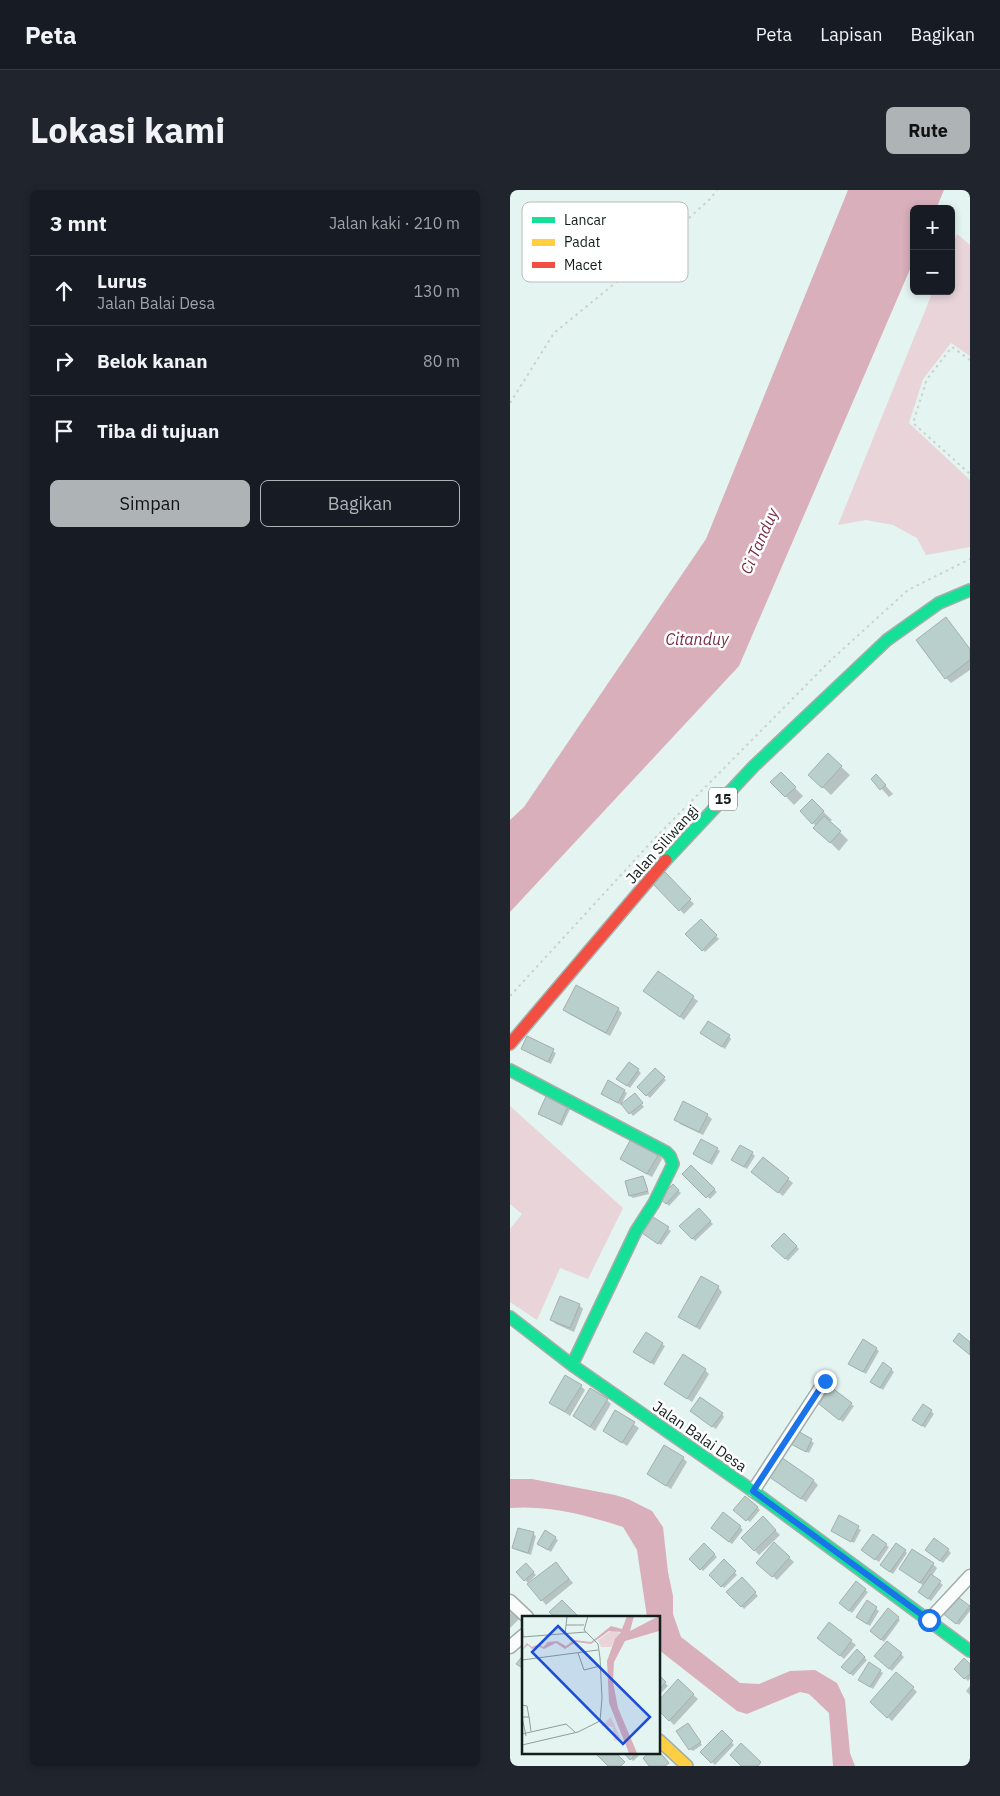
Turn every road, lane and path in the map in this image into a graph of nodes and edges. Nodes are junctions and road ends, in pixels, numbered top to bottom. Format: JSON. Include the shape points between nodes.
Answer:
{"nodes":[{"id":1,"x":717,"y":190,"type":"edge"},
{"id":2,"x":688,"y":219,"type":"edge"},
{"id":3,"x":617,"y":282,"type":"edge"},
{"id":4,"x":970,"y":360,"type":"edge"},
{"id":5,"x":510,"y":403,"type":"edge"},
{"id":6,"x":970,"y":474,"type":"edge"},
{"id":7,"x":970,"y":590,"type":"edge"},
{"id":8,"x":510,"y":1044,"type":"edge"},
{"id":9,"x":510,"y":1070,"type":"edge"},
{"id":10,"x":510,"y":1317,"type":"edge"},
{"id":11,"x":572,"y":1365,"type":"junction"},
{"id":12,"x":825,"y":1381,"type":"dead end"},
{"id":13,"x":753,"y":1491,"type":"junction"},
{"id":14,"x":970,"y":1576,"type":"edge"},
{"id":15,"x":510,"y":1601,"type":"edge"},
{"id":16,"x":526,"y":1616,"type":"edge"},
{"id":17,"x":929,"y":1620,"type":"junction"},
{"id":18,"x":522,"y":1637,"type":"edge"},
{"id":19,"x":510,"y":1647,"type":"edge"},
{"id":20,"x":970,"y":1651,"type":"edge"},
{"id":21,"x":660,"y":1741,"type":"edge"},
{"id":22,"x":687,"y":1766,"type":"edge"}],
"edges":[{"from":1,"to":2,"type":"path"},
{"from":3,"to":5,"type":"path","via":[[554,333]]},
{"from":4,"to":6,"type":"path","via":[[952,347],[927,379],[913,423]]},
{"from":7,"to":8,"type":"main road","name":"Jalan Siliwangi","number":"15","via":[[939,603],[887,640],[754,766],[660,867]]},
{"from":9,"to":11,"type":"main road","via":[[666,1152],[673,1164],[636,1231]]},
{"from":10,"to":11,"type":"main road","name":"Jalan Balai Desa"},
{"from":11,"to":13,"type":"main road","name":"Jalan Balai Desa"},
{"from":12,"to":13,"type":"street"},
{"from":13,"to":17,"type":"main road","name":"Jalan Balai Desa"},
{"from":14,"to":17,"type":"street"},
{"from":15,"to":16,"type":"street"},
{"from":17,"to":20,"type":"main road","name":"Jalan Balai Desa"},
{"from":18,"to":19,"type":"street"},
{"from":21,"to":22,"type":"main road"}]}
